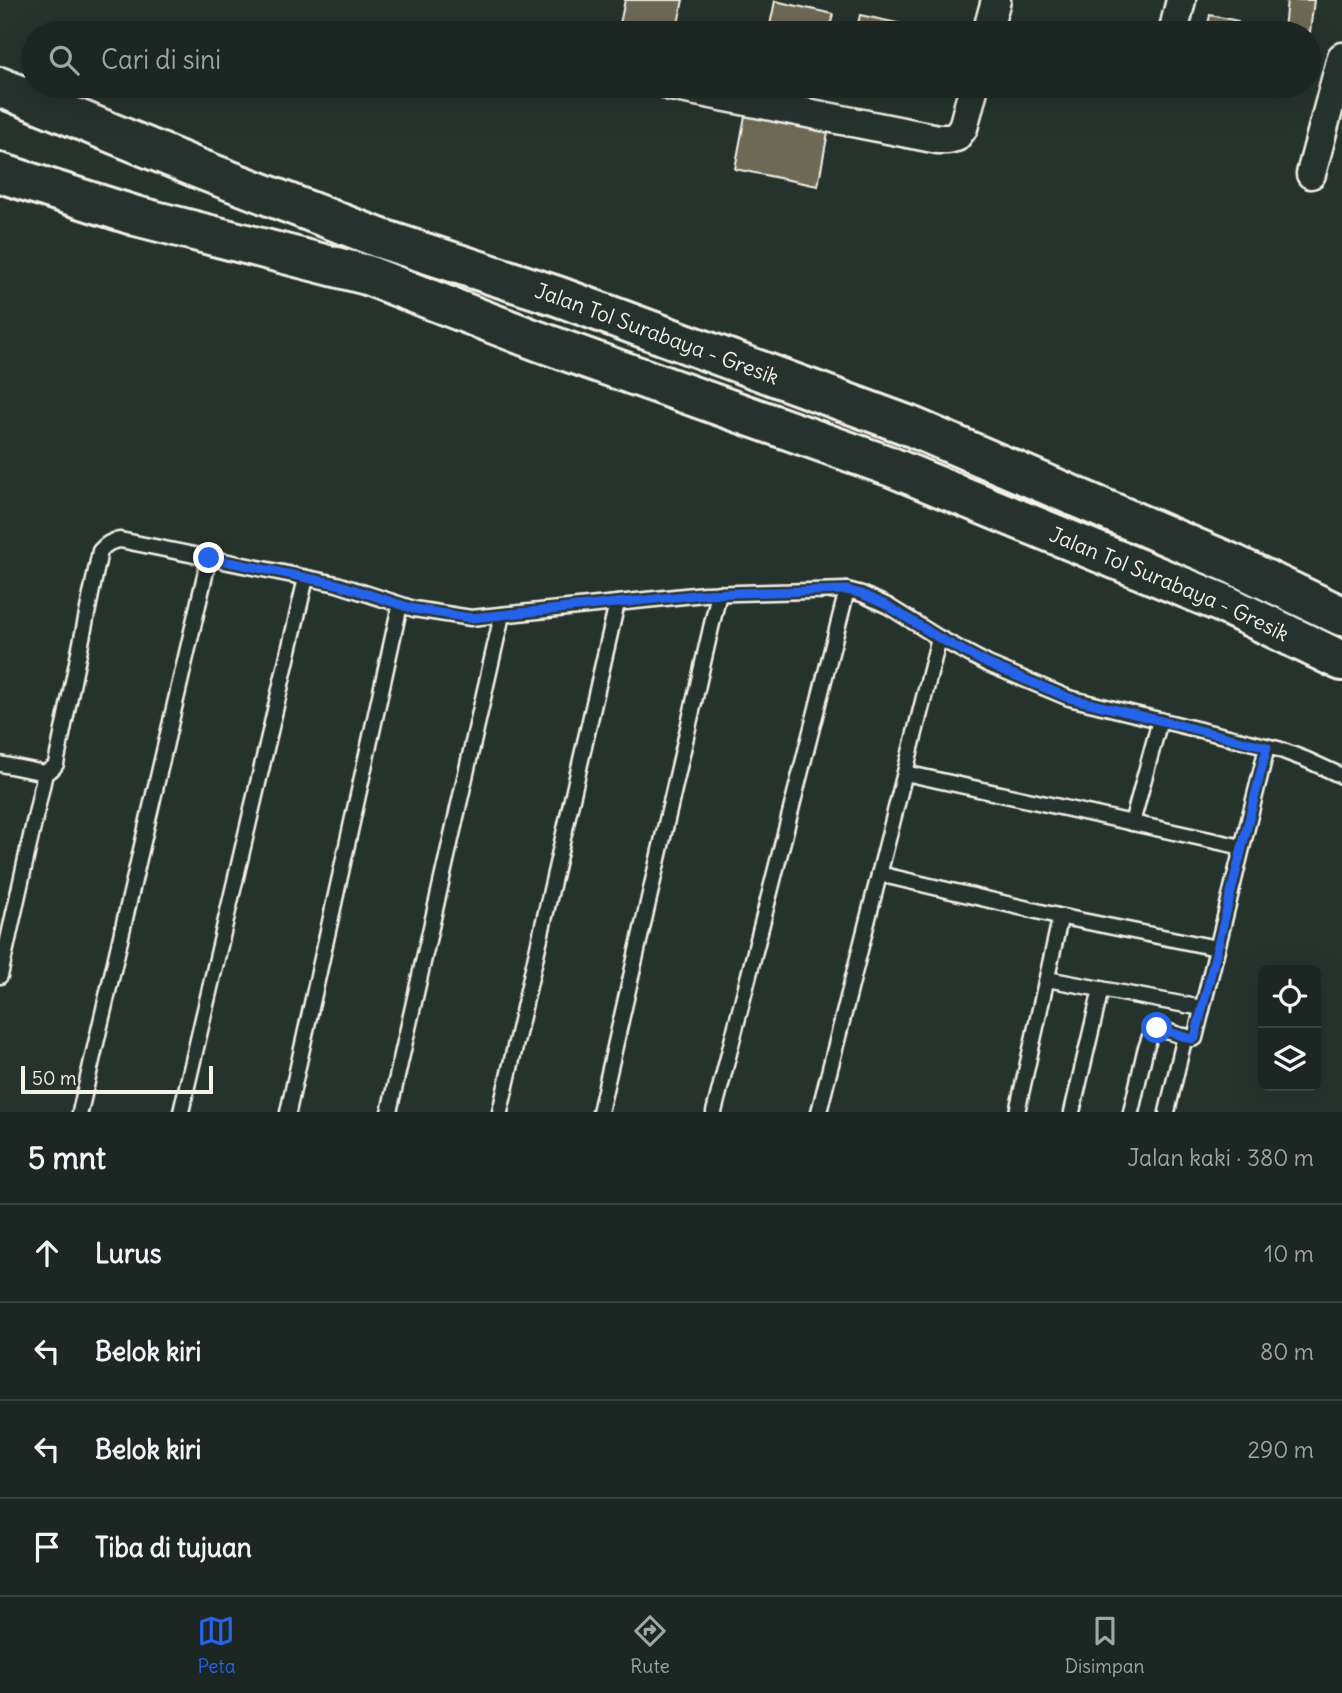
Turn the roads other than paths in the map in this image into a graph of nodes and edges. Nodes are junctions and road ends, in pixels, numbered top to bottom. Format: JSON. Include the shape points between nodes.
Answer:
{"nodes":[{"id":1,"x":996,"y":0,"type":"edge"},
{"id":2,"x":1181,"y":0,"type":"edge"},
{"id":3,"x":990,"y":21,"type":"edge"},
{"id":4,"x":1176,"y":21,"type":"edge"},
{"id":5,"x":1342,"y":57,"type":"edge"},
{"id":6,"x":0,"y":87,"type":"edge"},
{"id":7,"x":21,"y":96,"type":"edge"},
{"id":8,"x":27,"y":98,"type":"edge"},
{"id":9,"x":731,"y":98,"type":"edge"},
{"id":10,"x":971,"y":98,"type":"edge"},
{"id":11,"x":0,"y":115,"type":"edge"},
{"id":12,"x":0,"y":173,"type":"edge"},
{"id":13,"x":1311,"y":174,"type":"dead end"},
{"id":14,"x":367,"y":275,"type":"junction"},
{"id":15,"x":209,"y":558,"type":"junction"},
{"id":16,"x":306,"y":578,"type":"junction"},
{"id":17,"x":847,"y":590,"type":"junction"},
{"id":18,"x":719,"y":593,"type":"junction"},
{"id":19,"x":617,"y":603,"type":"junction"},
{"id":20,"x":400,"y":605,"type":"junction"},
{"id":21,"x":502,"y":615,"type":"junction"},
{"id":22,"x":1342,"y":616,"type":"edge"},
{"id":23,"x":939,"y":638,"type":"junction"},
{"id":24,"x":1342,"y":661,"type":"edge"},
{"id":25,"x":1160,"y":720,"type":"junction"},
{"id":26,"x":1267,"y":747,"type":"junction"},
{"id":27,"x":0,"y":764,"type":"edge"},
{"id":28,"x":45,"y":773,"type":"junction"},
{"id":29,"x":905,"y":773,"type":"junction"},
{"id":30,"x":1342,"y":776,"type":"edge"},
{"id":31,"x":1132,"y":823,"type":"junction"},
{"id":32,"x":1242,"y":847,"type":"junction"},
{"id":33,"x":879,"y":874,"type":"junction"},
{"id":34,"x":1058,"y":916,"type":"junction"},
{"id":35,"x":1217,"y":947,"type":"junction"},
{"id":36,"x":0,"y":976,"type":"edge"},
{"id":37,"x":1047,"y":979,"type":"junction"},
{"id":38,"x":1101,"y":989,"type":"junction"},
{"id":39,"x":1202,"y":1008,"type":"junction"},
{"id":40,"x":1185,"y":1036,"type":"junction"},
{"id":41,"x":80,"y":1112,"type":"edge"},
{"id":42,"x":181,"y":1112,"type":"edge"},
{"id":43,"x":288,"y":1112,"type":"edge"},
{"id":44,"x":389,"y":1112,"type":"edge"},
{"id":45,"x":499,"y":1112,"type":"edge"},
{"id":46,"x":600,"y":1112,"type":"edge"},
{"id":47,"x":714,"y":1112,"type":"edge"},
{"id":48,"x":820,"y":1112,"type":"edge"},
{"id":49,"x":1017,"y":1112,"type":"edge"},
{"id":50,"x":1072,"y":1112,"type":"edge"},
{"id":51,"x":1131,"y":1112,"type":"edge"},
{"id":52,"x":1167,"y":1112,"type":"edge"}],
"edges":[{"from":1,"to":3,"type":"street"},
{"from":2,"to":4,"type":"street"},
{"from":5,"to":13,"type":"street"},
{"from":6,"to":7,"type":"highway","name":"Jalan Tol Surabaya - Gresik"},
{"from":8,"to":22,"type":"highway","name":"Jalan Tol Surabaya - Gresik","via":[[379,238],[558,296],[910,426],[1235,565]]},
{"from":9,"to":10,"type":"street","via":[[948,139],[963,128]]},
{"from":11,"to":14,"type":"highway","name":"Jalan Tol Surabaya - Gresik","via":[[260,219]]},
{"from":12,"to":14,"type":"highway","name":"Jalan Tol Surabaya - Gresik","via":[[136,216]]},
{"from":14,"to":24,"type":"highway","name":"Jalan Tol Surabaya - Gresik","via":[[889,466],[1222,603]]},
{"from":15,"to":16,"type":"lane"},
{"from":15,"to":28,"type":"lane","via":[[120,540],[100,551],[56,764]]},
{"from":15,"to":41,"type":"lane"},
{"from":16,"to":20,"type":"lane"},
{"from":16,"to":42,"type":"lane"},
{"from":17,"to":18,"type":"lane"},
{"from":17,"to":23,"type":"lane","via":[[888,606]]},
{"from":17,"to":47,"type":"lane"},
{"from":18,"to":19,"type":"lane"},
{"from":18,"to":46,"type":"lane"},
{"from":19,"to":21,"type":"lane"},
{"from":19,"to":45,"type":"lane"},
{"from":20,"to":21,"type":"lane","via":[[471,618]]},
{"from":20,"to":43,"type":"lane"},
{"from":21,"to":44,"type":"lane"},
{"from":23,"to":25,"type":"lane","via":[[1069,698]]},
{"from":23,"to":29,"type":"lane"},
{"from":25,"to":26,"type":"lane"},
{"from":25,"to":31,"type":"lane"},
{"from":26,"to":30,"type":"lane"},
{"from":26,"to":32,"type":"lane"},
{"from":27,"to":28,"type":"lane"},
{"from":28,"to":36,"type":"lane"},
{"from":29,"to":31,"type":"lane"},
{"from":29,"to":33,"type":"lane"},
{"from":31,"to":32,"type":"lane"},
{"from":32,"to":35,"type":"lane"},
{"from":33,"to":34,"type":"lane"},
{"from":33,"to":48,"type":"lane"},
{"from":34,"to":35,"type":"lane"},
{"from":34,"to":37,"type":"lane"},
{"from":35,"to":39,"type":"lane"},
{"from":37,"to":38,"type":"lane"},
{"from":37,"to":49,"type":"lane"},
{"from":38,"to":39,"type":"lane"},
{"from":38,"to":50,"type":"lane"},
{"from":39,"to":40,"type":"lane","via":[[1195,1038]]},
{"from":40,"to":51,"type":"lane","via":[[1157,1028],[1152,1031]]},
{"from":40,"to":52,"type":"lane"}]}
